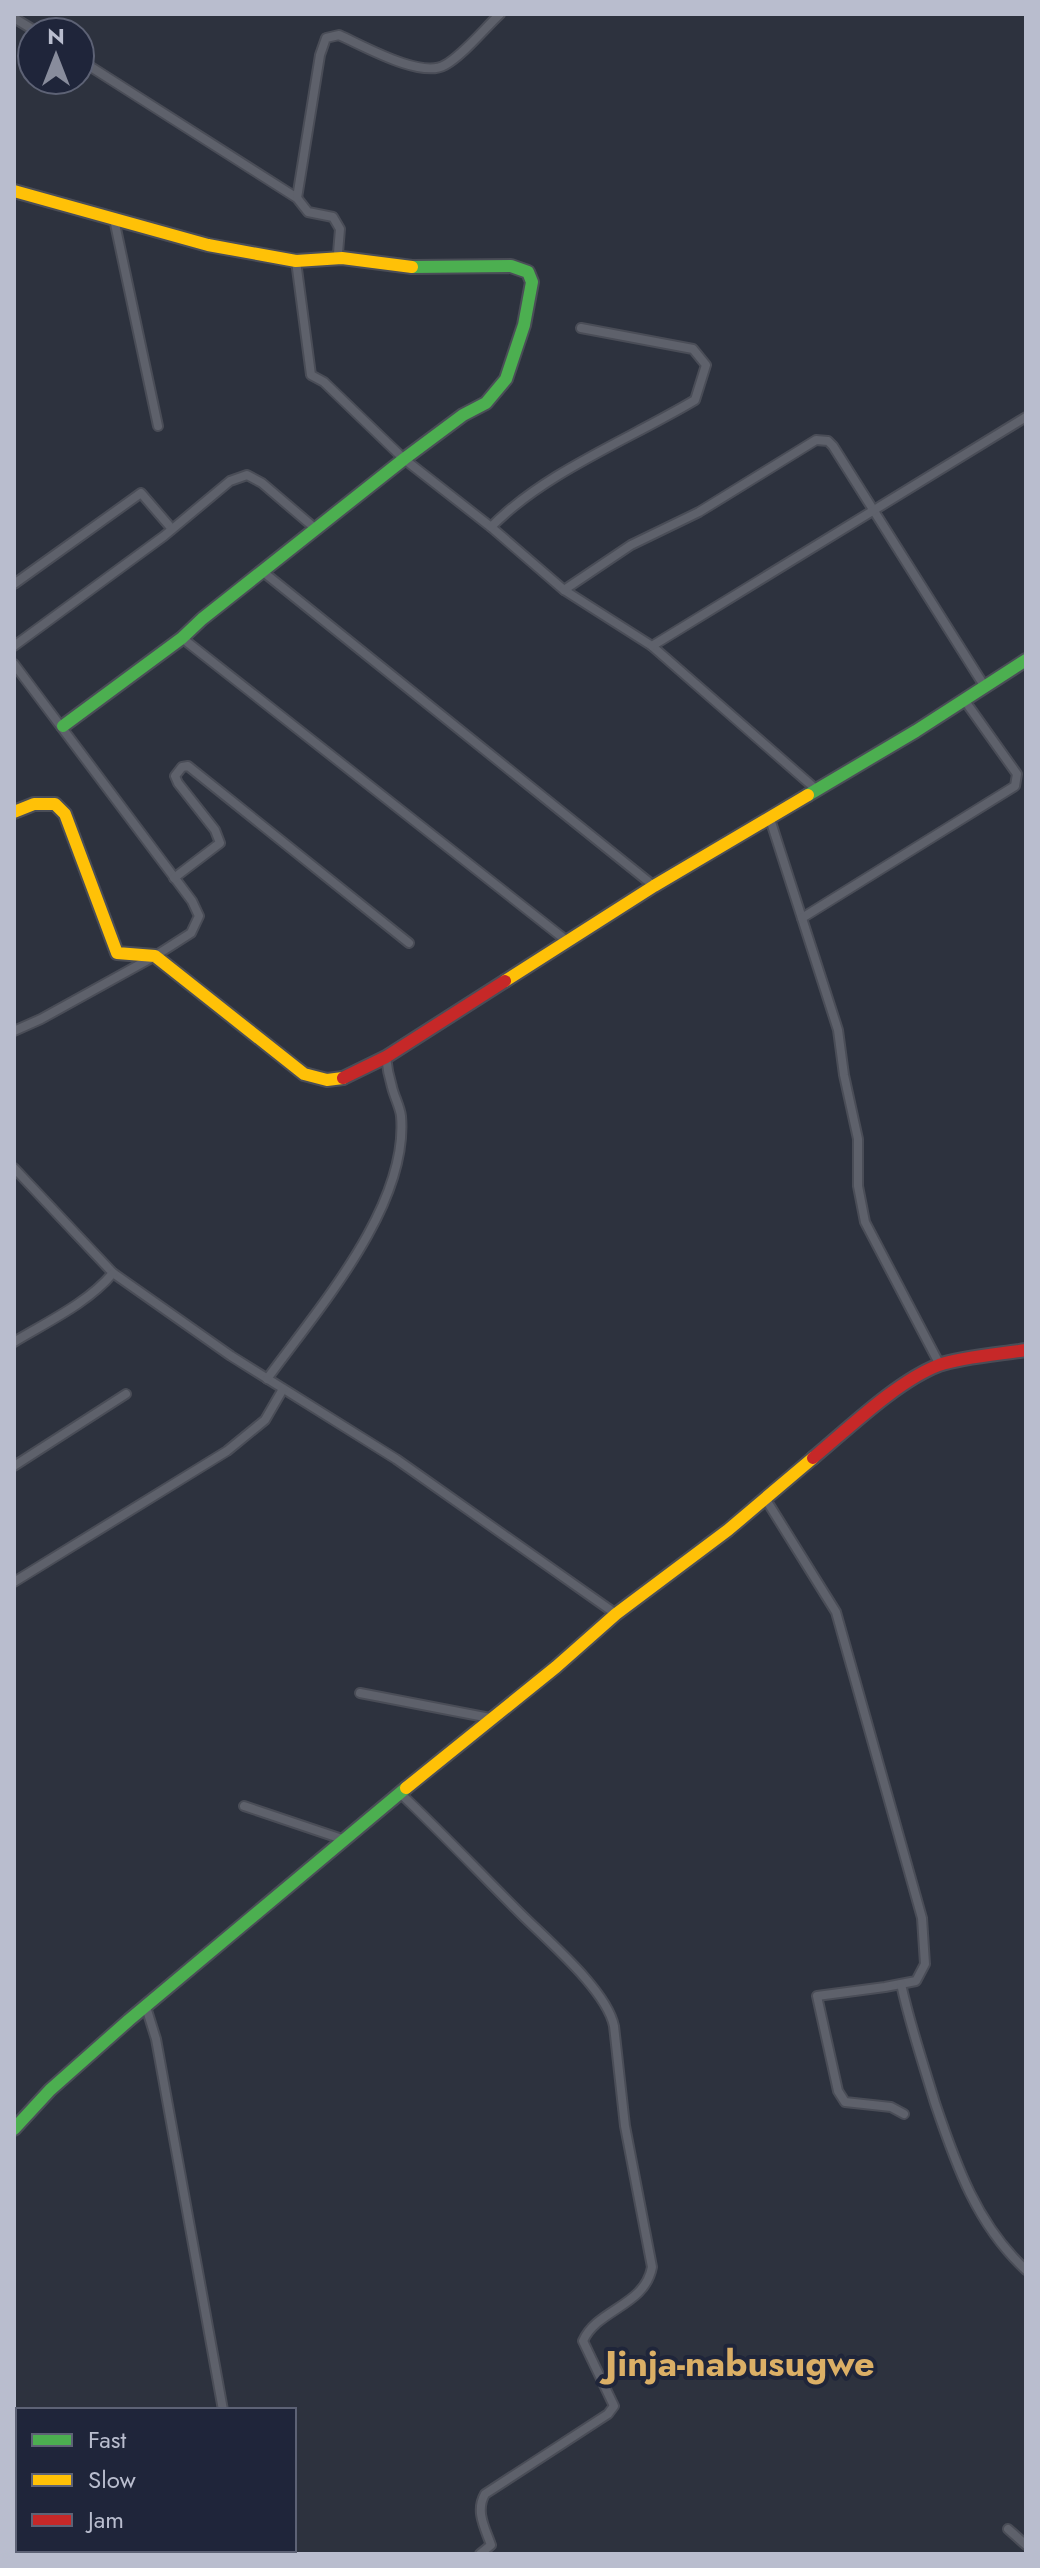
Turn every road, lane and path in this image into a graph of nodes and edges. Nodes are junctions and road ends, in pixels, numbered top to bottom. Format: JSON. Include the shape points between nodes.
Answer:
{"nodes":[{"id":1,"x":500,"y":14,"type":"edge"},
{"id":2,"x":96,"y":70,"type":"edge"},
{"id":3,"x":14,"y":191,"type":"edge"},
{"id":4,"x":297,"y":198,"type":"junction"},
{"id":5,"x":114,"y":219,"type":"junction"},
{"id":6,"x":342,"y":258,"type":"junction"},
{"id":7,"x":296,"y":261,"type":"junction"},
{"id":8,"x":581,"y":328,"type":"dead end"},
{"id":9,"x":1026,"y":417,"type":"edge"},
{"id":10,"x":158,"y":426,"type":"dead end"},
{"id":11,"x":404,"y":459,"type":"junction"},
{"id":12,"x":871,"y":510,"type":"junction"},
{"id":13,"x":491,"y":527,"type":"junction"},
{"id":14,"x":172,"y":529,"type":"junction"},
{"id":15,"x":317,"y":530,"type":"junction"},
{"id":16,"x":262,"y":571,"type":"junction"},
{"id":17,"x":14,"y":584,"type":"edge"},
{"id":18,"x":564,"y":590,"type":"junction"},
{"id":19,"x":182,"y":638,"type":"junction"},
{"id":20,"x":14,"y":646,"type":"edge"},
{"id":21,"x":652,"y":646,"type":"junction"},
{"id":22,"x":1026,"y":660,"type":"edge"},
{"id":23,"x":14,"y":664,"type":"edge"},
{"id":24,"x":985,"y":687,"type":"junction"},
{"id":25,"x":965,"y":701,"type":"junction"},
{"id":26,"x":63,"y":726,"type":"junction"},
{"id":27,"x":818,"y":791,"type":"junction"},
{"id":28,"x":14,"y":812,"type":"edge"},
{"id":29,"x":770,"y":819,"type":"junction"},
{"id":30,"x":174,"y":878,"type":"junction"},
{"id":31,"x":654,"y":886,"type":"junction"},
{"id":32,"x":802,"y":918,"type":"junction"},
{"id":33,"x":567,"y":941,"type":"junction"},
{"id":34,"x":409,"y":943,"type":"dead end"},
{"id":35,"x":155,"y":956,"type":"junction"},
{"id":36,"x":14,"y":1031,"type":"edge"},
{"id":37,"x":386,"y":1057,"type":"junction"},
{"id":38,"x":14,"y":1168,"type":"edge"},
{"id":39,"x":113,"y":1273,"type":"junction"},
{"id":40,"x":14,"y":1342,"type":"edge"},
{"id":41,"x":1026,"y":1350,"type":"edge"},
{"id":42,"x":940,"y":1365,"type":"junction"},
{"id":43,"x":267,"y":1379,"type":"junction"},
{"id":44,"x":283,"y":1389,"type":"junction"},
{"id":45,"x":126,"y":1394,"type":"dead end"},
{"id":46,"x":14,"y":1466,"type":"edge"},
{"id":47,"x":765,"y":1498,"type":"junction"},
{"id":48,"x":14,"y":1581,"type":"edge"},
{"id":49,"x":616,"y":1614,"type":"junction"},
{"id":50,"x":360,"y":1693,"type":"dead end"},
{"id":51,"x":491,"y":1719,"type":"junction"},
{"id":52,"x":401,"y":1794,"type":"junction"},
{"id":53,"x":244,"y":1806,"type":"dead end"},
{"id":54,"x":346,"y":1840,"type":"junction"},
{"id":55,"x":901,"y":1984,"type":"junction"},
{"id":56,"x":146,"y":2007,"type":"junction"},
{"id":57,"x":904,"y":2114,"type":"dead end"},
{"id":58,"x":14,"y":2129,"type":"edge"},
{"id":59,"x":1026,"y":2270,"type":"edge"},
{"id":60,"x":223,"y":2408,"type":"edge"},
{"id":61,"x":1008,"y":2529,"type":"dead end"},
{"id":62,"x":1026,"y":2545,"type":"edge"},
{"id":63,"x":480,"y":2554,"type":"edge"}],
"edges":[{"from":1,"to":4,"type":"street","via":[[446,65],[433,70],[416,68],[339,35],[326,38]]},
{"from":2,"to":4,"type":"street"},
{"from":3,"to":5,"type":"street"},
{"from":4,"to":6,"type":"street","via":[[308,212],[333,217],[340,229]]},
{"from":5,"to":7,"type":"street","via":[[208,245]]},
{"from":5,"to":10,"type":"street"},
{"from":6,"to":7,"type":"street"},
{"from":6,"to":11,"type":"street","via":[[407,267],[511,266],[528,272],[532,282],[506,379],[486,403]]},
{"from":7,"to":11,"type":"street","via":[[311,375]]},
{"from":8,"to":13,"type":"street","via":[[693,349],[706,365],[695,400],[510,507]]},
{"from":9,"to":12,"type":"street"},
{"from":11,"to":13,"type":"street"},
{"from":11,"to":15,"type":"street"},
{"from":12,"to":18,"type":"street","via":[[833,446],[816,440],[699,512],[631,545]]},
{"from":12,"to":21,"type":"street"},
{"from":12,"to":24,"type":"street"},
{"from":13,"to":18,"type":"street"},
{"from":14,"to":15,"type":"street","via":[[230,481],[247,475]]},
{"from":14,"to":17,"type":"street","via":[[141,493]]},
{"from":14,"to":20,"type":"street"},
{"from":15,"to":16,"type":"street"},
{"from":16,"to":19,"type":"street"},
{"from":16,"to":31,"type":"street"},
{"from":18,"to":21,"type":"street"},
{"from":19,"to":26,"type":"street"},
{"from":19,"to":33,"type":"street"},
{"from":21,"to":27,"type":"street"},
{"from":22,"to":24,"type":"street"},
{"from":23,"to":26,"type":"street"},
{"from":24,"to":25,"type":"street"},
{"from":25,"to":27,"type":"street"},
{"from":25,"to":32,"type":"street","via":[[1017,774],[1015,786]]},
{"from":26,"to":30,"type":"street"},
{"from":27,"to":29,"type":"street"},
{"from":28,"to":35,"type":"street","via":[[34,804],[55,804],[65,814],[117,953]]},
{"from":29,"to":31,"type":"street"},
{"from":29,"to":32,"type":"street"},
{"from":30,"to":34,"type":"street","via":[[220,839],[178,783],[175,776],[188,766]]},
{"from":30,"to":35,"type":"street","via":[[199,916],[191,933]]},
{"from":31,"to":33,"type":"street"},
{"from":32,"to":42,"type":"street","via":[[838,1030],[858,1139],[865,1222]]},
{"from":33,"to":37,"type":"street"},
{"from":35,"to":36,"type":"street"},
{"from":35,"to":37,"type":"street","via":[[319,1081],[354,1074]]},
{"from":37,"to":43,"type":"street","via":[[401,1115],[388,1189],[357,1254]]},
{"from":38,"to":39,"type":"street"},
{"from":39,"to":40,"type":"street"},
{"from":39,"to":43,"type":"street"},
{"from":41,"to":42,"type":"street"},
{"from":42,"to":47,"type":"street","via":[[865,1414]]},
{"from":43,"to":44,"type":"street"},
{"from":44,"to":48,"type":"street","via":[[265,1420],[227,1451]]},
{"from":44,"to":49,"type":"street","via":[[396,1459]]},
{"from":45,"to":46,"type":"street"},
{"from":47,"to":49,"type":"street"},
{"from":47,"to":55,"type":"street","via":[[830,1599],[849,1652],[922,1918],[925,1964],[916,1981]]},
{"from":49,"to":51,"type":"street"},
{"from":50,"to":51,"type":"street"},
{"from":51,"to":52,"type":"street"},
{"from":52,"to":54,"type":"street"},
{"from":52,"to":63,"type":"street","via":[[596,1991],[610,2012],[652,2267],[650,2280],[633,2299],[587,2330],[583,2341],[614,2406],[485,2494],[480,2512],[491,2545]]},
{"from":53,"to":54,"type":"street"},
{"from":54,"to":56,"type":"street"},
{"from":55,"to":57,"type":"street","via":[[817,1996],[845,2102],[891,2107]]},
{"from":55,"to":59,"type":"street","via":[[953,2158],[987,2224]]},
{"from":56,"to":58,"type":"street","via":[[50,2090]]},
{"from":56,"to":60,"type":"street"},
{"from":61,"to":62,"type":"street"}]}
